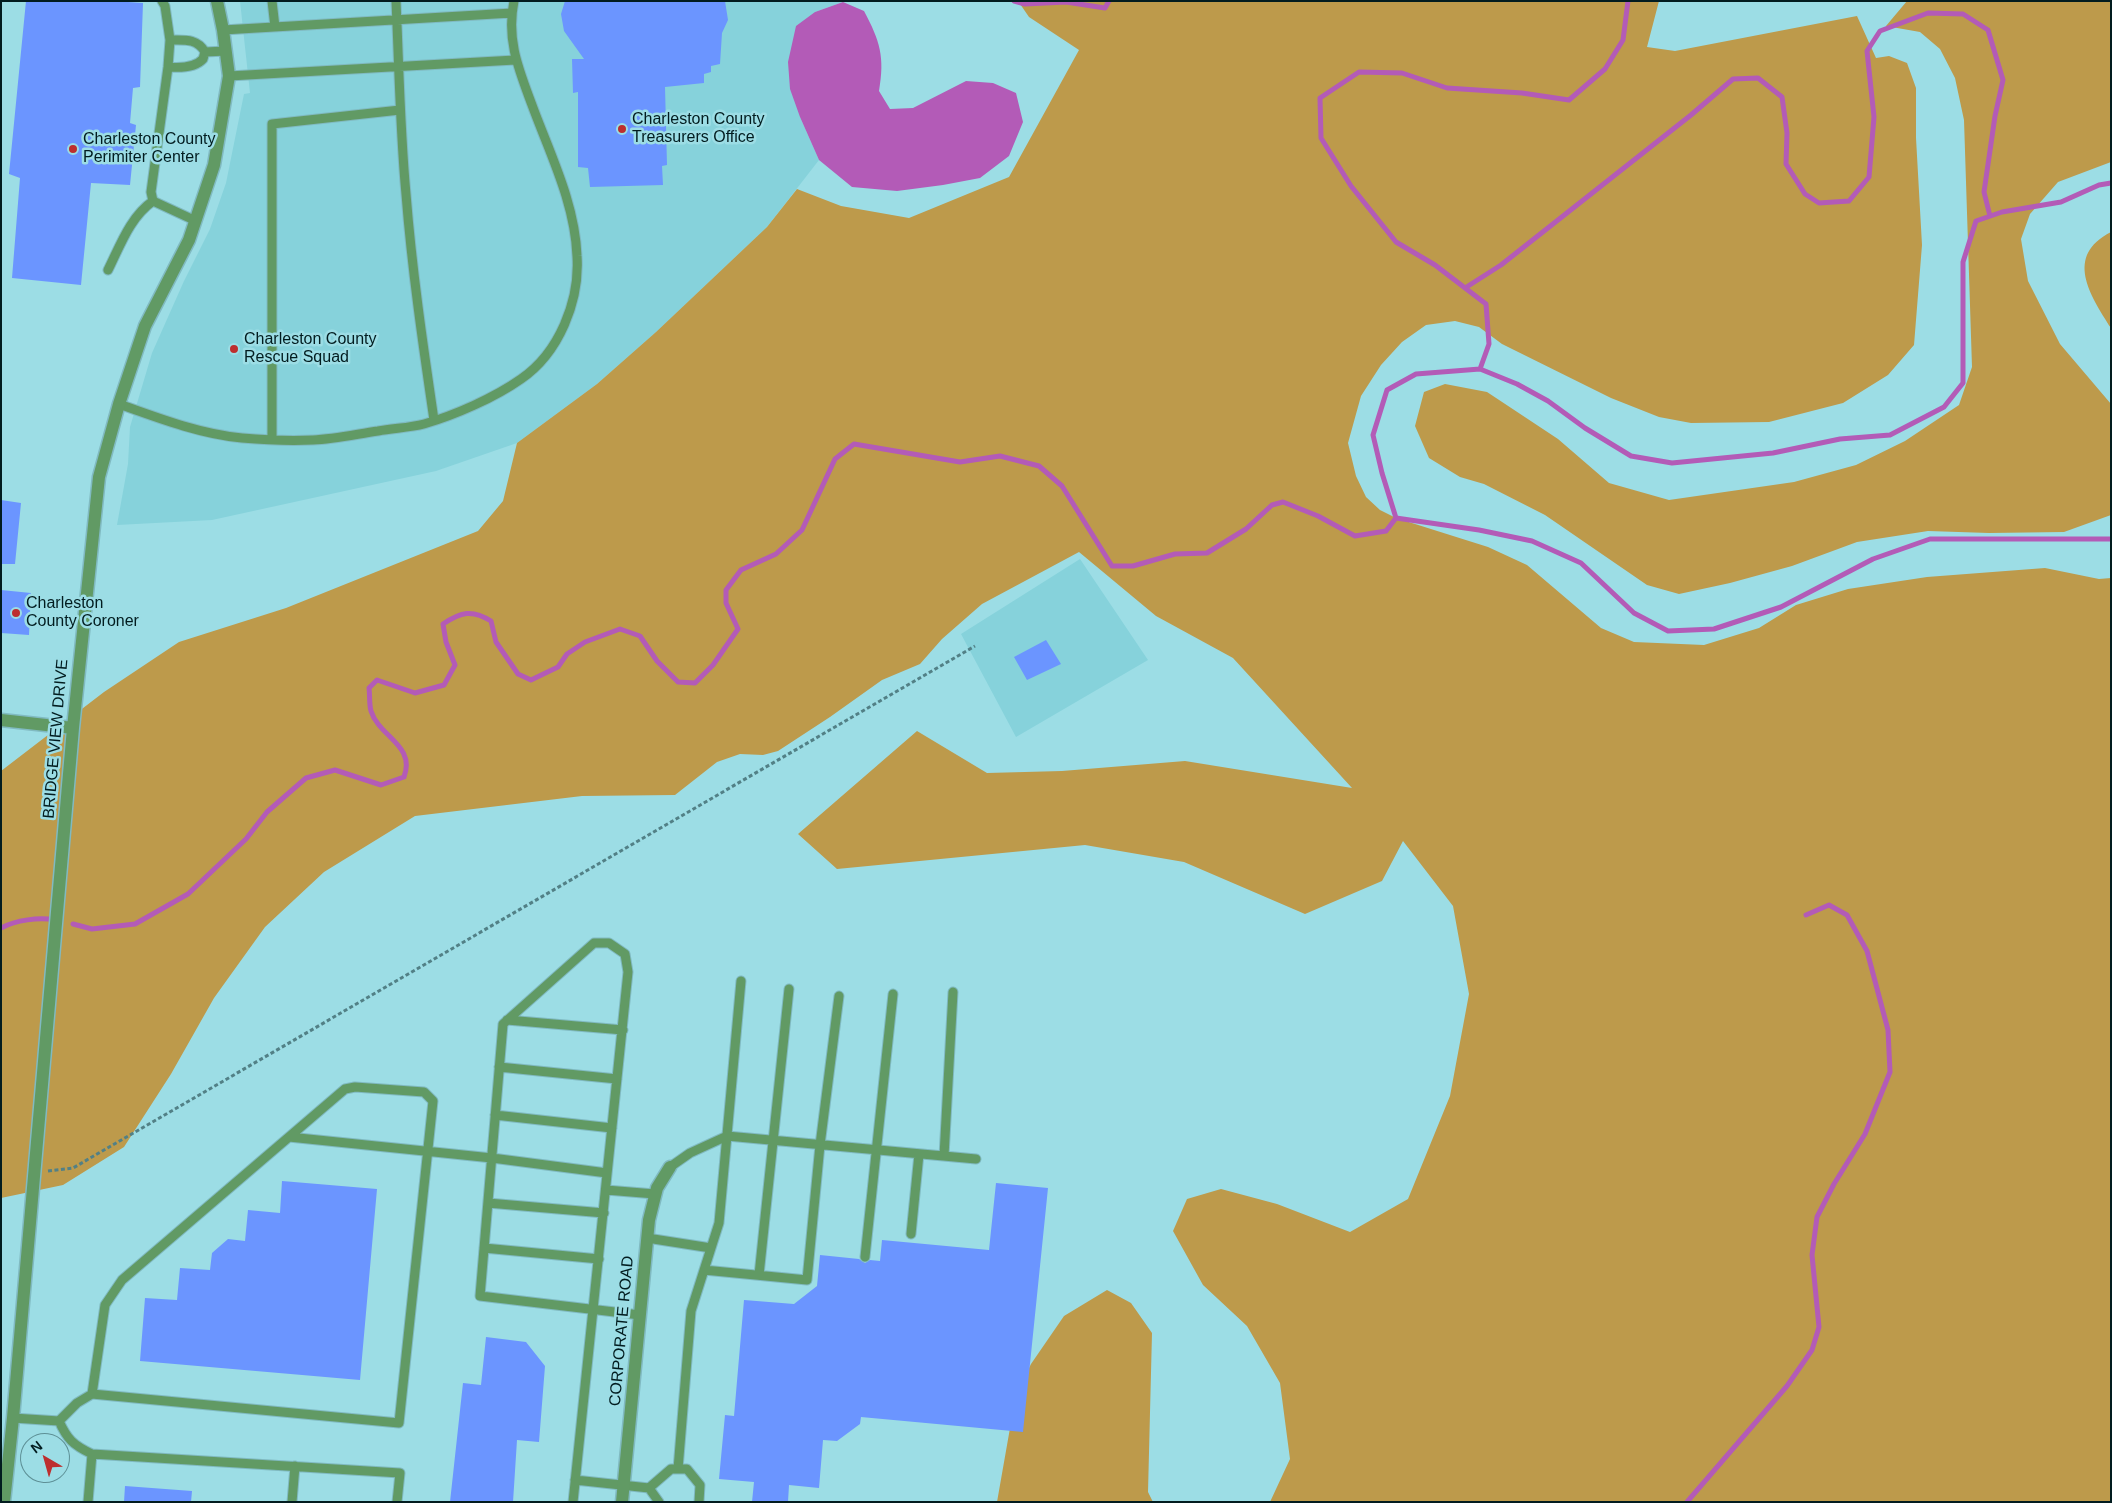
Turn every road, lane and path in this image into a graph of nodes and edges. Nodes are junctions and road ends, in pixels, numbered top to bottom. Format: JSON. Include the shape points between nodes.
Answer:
{"nodes":[{"id":1,"x":217,"y":1,"type":"edge"},
{"id":2,"x":272,"y":1,"type":"edge"},
{"id":3,"x":396,"y":1,"type":"edge"},
{"id":4,"x":514,"y":1,"type":"edge"},
{"id":5,"x":165,"y":3,"type":"edge"},
{"id":6,"x":512,"y":13,"type":"junction"},
{"id":7,"x":397,"y":20,"type":"junction"},
{"id":8,"x":275,"y":27,"type":"junction"},
{"id":9,"x":223,"y":30,"type":"junction"},
{"id":10,"x":170,"y":40,"type":"junction"},
{"id":11,"x":226,"y":51,"type":"junction"},
{"id":12,"x":205,"y":52,"type":"junction"},
{"id":13,"x":515,"y":60,"type":"junction"},
{"id":14,"x":168,"y":67,"type":"junction"},
{"id":15,"x":398,"y":67,"type":"junction"},
{"id":16,"x":229,"y":76,"type":"junction"},
{"id":17,"x":400,"y":110,"type":"junction"},
{"id":18,"x":153,"y":201,"type":"junction"},
{"id":19,"x":196,"y":221,"type":"junction"},
{"id":20,"x":108,"y":270,"type":"dead end"},
{"id":21,"x":118,"y":404,"type":"junction"},
{"id":22,"x":434,"y":420,"type":"junction"},
{"id":23,"x":272,"y":439,"type":"junction"},
{"id":24,"x":975,"y":646,"type":"dead end"},
{"id":25,"x":1,"y":720,"type":"edge"},
{"id":26,"x":72,"y":728,"type":"junction"},
{"id":27,"x":741,"y":981,"type":"dead end"},
{"id":28,"x":789,"y":989,"type":"dead end"},
{"id":29,"x":954,"y":992,"type":"dead end"},
{"id":30,"x":893,"y":994,"type":"dead end"},
{"id":31,"x":839,"y":996,"type":"dead end"},
{"id":32,"x":507,"y":1020,"type":"junction"},
{"id":33,"x":622,"y":1030,"type":"junction"},
{"id":34,"x":499,"y":1067,"type":"junction"},
{"id":35,"x":617,"y":1079,"type":"junction"},
{"id":36,"x":495,"y":1115,"type":"junction"},
{"id":37,"x":612,"y":1128,"type":"junction"},
{"id":38,"x":727,"y":1136,"type":"junction"},
{"id":39,"x":289,"y":1137,"type":"junction"},
{"id":40,"x":772,"y":1140,"type":"junction"},
{"id":41,"x":820,"y":1145,"type":"junction"},
{"id":42,"x":878,"y":1150,"type":"junction"},
{"id":43,"x":428,"y":1152,"type":"junction"},
{"id":44,"x":919,"y":1154,"type":"junction"},
{"id":45,"x":944,"y":1156,"type":"junction"},
{"id":46,"x":492,"y":1158,"type":"junction"},
{"id":47,"x":976,"y":1159,"type":"dead end"},
{"id":48,"x":670,"y":1167,"type":"joint"},
{"id":49,"x":35,"y":1169,"type":"junction"},
{"id":50,"x":608,"y":1173,"type":"junction"},
{"id":51,"x":606,"y":1190,"type":"junction"},
{"id":52,"x":655,"y":1194,"type":"junction"},
{"id":53,"x":488,"y":1203,"type":"junction"},
{"id":54,"x":604,"y":1213,"type":"junction"},
{"id":55,"x":911,"y":1234,"type":"dead end"},
{"id":56,"x":647,"y":1238,"type":"junction"},
{"id":57,"x":484,"y":1248,"type":"junction"},
{"id":58,"x":711,"y":1248,"type":"junction"},
{"id":59,"x":865,"y":1257,"type":"dead end"},
{"id":60,"x":598,"y":1259,"type":"junction"},
{"id":61,"x":704,"y":1270,"type":"junction"},
{"id":62,"x":759,"y":1275,"type":"junction"},
{"id":63,"x":593,"y":1308,"type":"junction"},
{"id":64,"x":640,"y":1315,"type":"junction"},
{"id":65,"x":92,"y":1394,"type":"junction"},
{"id":66,"x":13,"y":1418,"type":"junction"},
{"id":67,"x":59,"y":1421,"type":"junction"},
{"id":68,"x":92,"y":1454,"type":"junction"},
{"id":69,"x":295,"y":1466,"type":"junction"},
{"id":70,"x":678,"y":1469,"type":"junction"},
{"id":71,"x":575,"y":1480,"type":"junction"},
{"id":72,"x":624,"y":1484,"type":"junction"},
{"id":73,"x":649,"y":1488,"type":"junction"},
{"id":74,"x":4,"y":1502,"type":"edge"},
{"id":75,"x":88,"y":1502,"type":"edge"},
{"id":76,"x":292,"y":1502,"type":"edge"},
{"id":77,"x":397,"y":1502,"type":"edge"},
{"id":78,"x":573,"y":1502,"type":"edge"},
{"id":79,"x":622,"y":1502,"type":"edge"},
{"id":80,"x":659,"y":1502,"type":"edge"},
{"id":81,"x":700,"y":1502,"type":"edge"}],
"edges":[{"from":1,"to":9,"type":"street","name":"BRIDGE VIEW DRIVE"},
{"from":2,"to":8,"type":"lane"},
{"from":3,"to":7,"type":"lane"},
{"from":4,"to":6,"type":"lane"},
{"from":5,"to":10,"type":"lane"},
{"from":6,"to":7,"type":"lane"},
{"from":6,"to":13,"type":"lane"},
{"from":7,"to":8,"type":"lane"},
{"from":7,"to":15,"type":"lane"},
{"from":8,"to":9,"type":"lane"},
{"from":9,"to":11,"type":"street","name":"BRIDGE VIEW DRIVE"},
{"from":10,"to":12,"type":"lane","via":[[197,43]]},
{"from":10,"to":14,"type":"lane"},
{"from":11,"to":12,"type":"lane"},
{"from":11,"to":16,"type":"street","name":"BRIDGE VIEW DRIVE"},
{"from":12,"to":14,"type":"lane","via":[[203,59],[195,64],[182,68]]},
{"from":13,"to":15,"type":"lane"},
{"from":13,"to":22,"type":"lane","via":[[573,221],[578,256],[574,296],[559,335],[546,354],[522,378],[479,403]]},
{"from":14,"to":18,"type":"lane","via":[[152,182]]},
{"from":15,"to":16,"type":"lane"},
{"from":15,"to":17,"type":"lane"},
{"from":16,"to":19,"type":"street","name":"BRIDGE VIEW DRIVE","via":[[214,165]]},
{"from":17,"to":22,"type":"lane","via":[[418,318]]},
{"from":17,"to":23,"type":"lane","via":[[272,124]]},
{"from":18,"to":19,"type":"lane"},
{"from":18,"to":20,"type":"lane","via":[[134,220]]},
{"from":19,"to":21,"type":"street","name":"BRIDGE VIEW DRIVE","via":[[145,326]]},
{"from":21,"to":23,"type":"lane","via":[[186,426],[241,438]]},
{"from":21,"to":26,"type":"street","name":"BRIDGE VIEW DRIVE","via":[[98,476]]},
{"from":22,"to":23,"type":"lane","via":[[313,440]]},
{"from":24,"to":49,"type":"path","via":[[73,1168]]},
{"from":25,"to":26,"type":"street"},
{"from":26,"to":49,"type":"street","name":"BRIDGE VIEW DRIVE"},
{"from":27,"to":38,"type":"lane"},
{"from":28,"to":40,"type":"lane"},
{"from":29,"to":45,"type":"lane"},
{"from":30,"to":42,"type":"lane"},
{"from":31,"to":41,"type":"lane"},
{"from":32,"to":33,"type":"lane"},
{"from":32,"to":33,"type":"lane","via":[[594,943],[609,943],[625,954],[628,972]]},
{"from":32,"to":34,"type":"lane","via":[[502,1024]]},
{"from":33,"to":35,"type":"lane"},
{"from":34,"to":35,"type":"lane"},
{"from":34,"to":36,"type":"lane"},
{"from":35,"to":37,"type":"lane"},
{"from":36,"to":37,"type":"lane"},
{"from":36,"to":46,"type":"lane"},
{"from":37,"to":50,"type":"lane"},
{"from":38,"to":40,"type":"lane"},
{"from":38,"to":48,"type":"lane"},
{"from":38,"to":58,"type":"lane","via":[[719,1223]]},
{"from":39,"to":43,"type":"lane"},
{"from":39,"to":43,"type":"lane","via":[[345,1089],[424,1092],[433,1101]]},
{"from":39,"to":65,"type":"lane","via":[[122,1280],[105,1305]]},
{"from":40,"to":41,"type":"lane"},
{"from":40,"to":62,"type":"lane"},
{"from":41,"to":42,"type":"lane"},
{"from":41,"to":62,"type":"lane","via":[[807,1280]]},
{"from":42,"to":44,"type":"lane"},
{"from":42,"to":59,"type":"lane"},
{"from":43,"to":46,"type":"lane"},
{"from":43,"to":65,"type":"lane","via":[[399,1423]]},
{"from":44,"to":45,"type":"lane"},
{"from":44,"to":55,"type":"lane"},
{"from":45,"to":47,"type":"lane"},
{"from":46,"to":50,"type":"lane"},
{"from":46,"to":53,"type":"lane"},
{"from":48,"to":52,"type":"street","name":"CORPORATE ROAD"},
{"from":49,"to":66,"type":"street","name":"BRIDGE VIEW DRIVE"},
{"from":50,"to":51,"type":"lane"},
{"from":51,"to":52,"type":"lane"},
{"from":51,"to":54,"type":"lane"},
{"from":52,"to":56,"type":"street","name":"CORPORATE ROAD"},
{"from":53,"to":54,"type":"lane"},
{"from":53,"to":57,"type":"lane"},
{"from":54,"to":60,"type":"lane"},
{"from":56,"to":58,"type":"lane"},
{"from":56,"to":64,"type":"street","name":"CORPORATE ROAD"},
{"from":57,"to":60,"type":"lane"},
{"from":57,"to":63,"type":"lane","via":[[480,1296]]},
{"from":58,"to":61,"type":"lane"},
{"from":60,"to":63,"type":"lane"},
{"from":61,"to":62,"type":"lane"},
{"from":61,"to":70,"type":"lane","via":[[691,1311]]},
{"from":63,"to":64,"type":"lane"},
{"from":63,"to":71,"type":"lane"},
{"from":64,"to":72,"type":"street","name":"CORPORATE ROAD"},
{"from":65,"to":67,"type":"lane","via":[[77,1403]]},
{"from":66,"to":67,"type":"lane"},
{"from":66,"to":74,"type":"street","name":"BRIDGE VIEW DRIVE"},
{"from":67,"to":68,"type":"lane","via":[[67,1438]]},
{"from":68,"to":69,"type":"lane"},
{"from":68,"to":75,"type":"lane"},
{"from":69,"to":76,"type":"lane"},
{"from":69,"to":77,"type":"lane","via":[[400,1473]]},
{"from":70,"to":73,"type":"lane","via":[[671,1469]]},
{"from":70,"to":81,"type":"lane","via":[[687,1469],[700,1485]]},
{"from":71,"to":72,"type":"lane"},
{"from":71,"to":78,"type":"lane"},
{"from":72,"to":73,"type":"lane"},
{"from":72,"to":79,"type":"street","name":"CORPORATE ROAD"},
{"from":73,"to":80,"type":"lane"}]}
